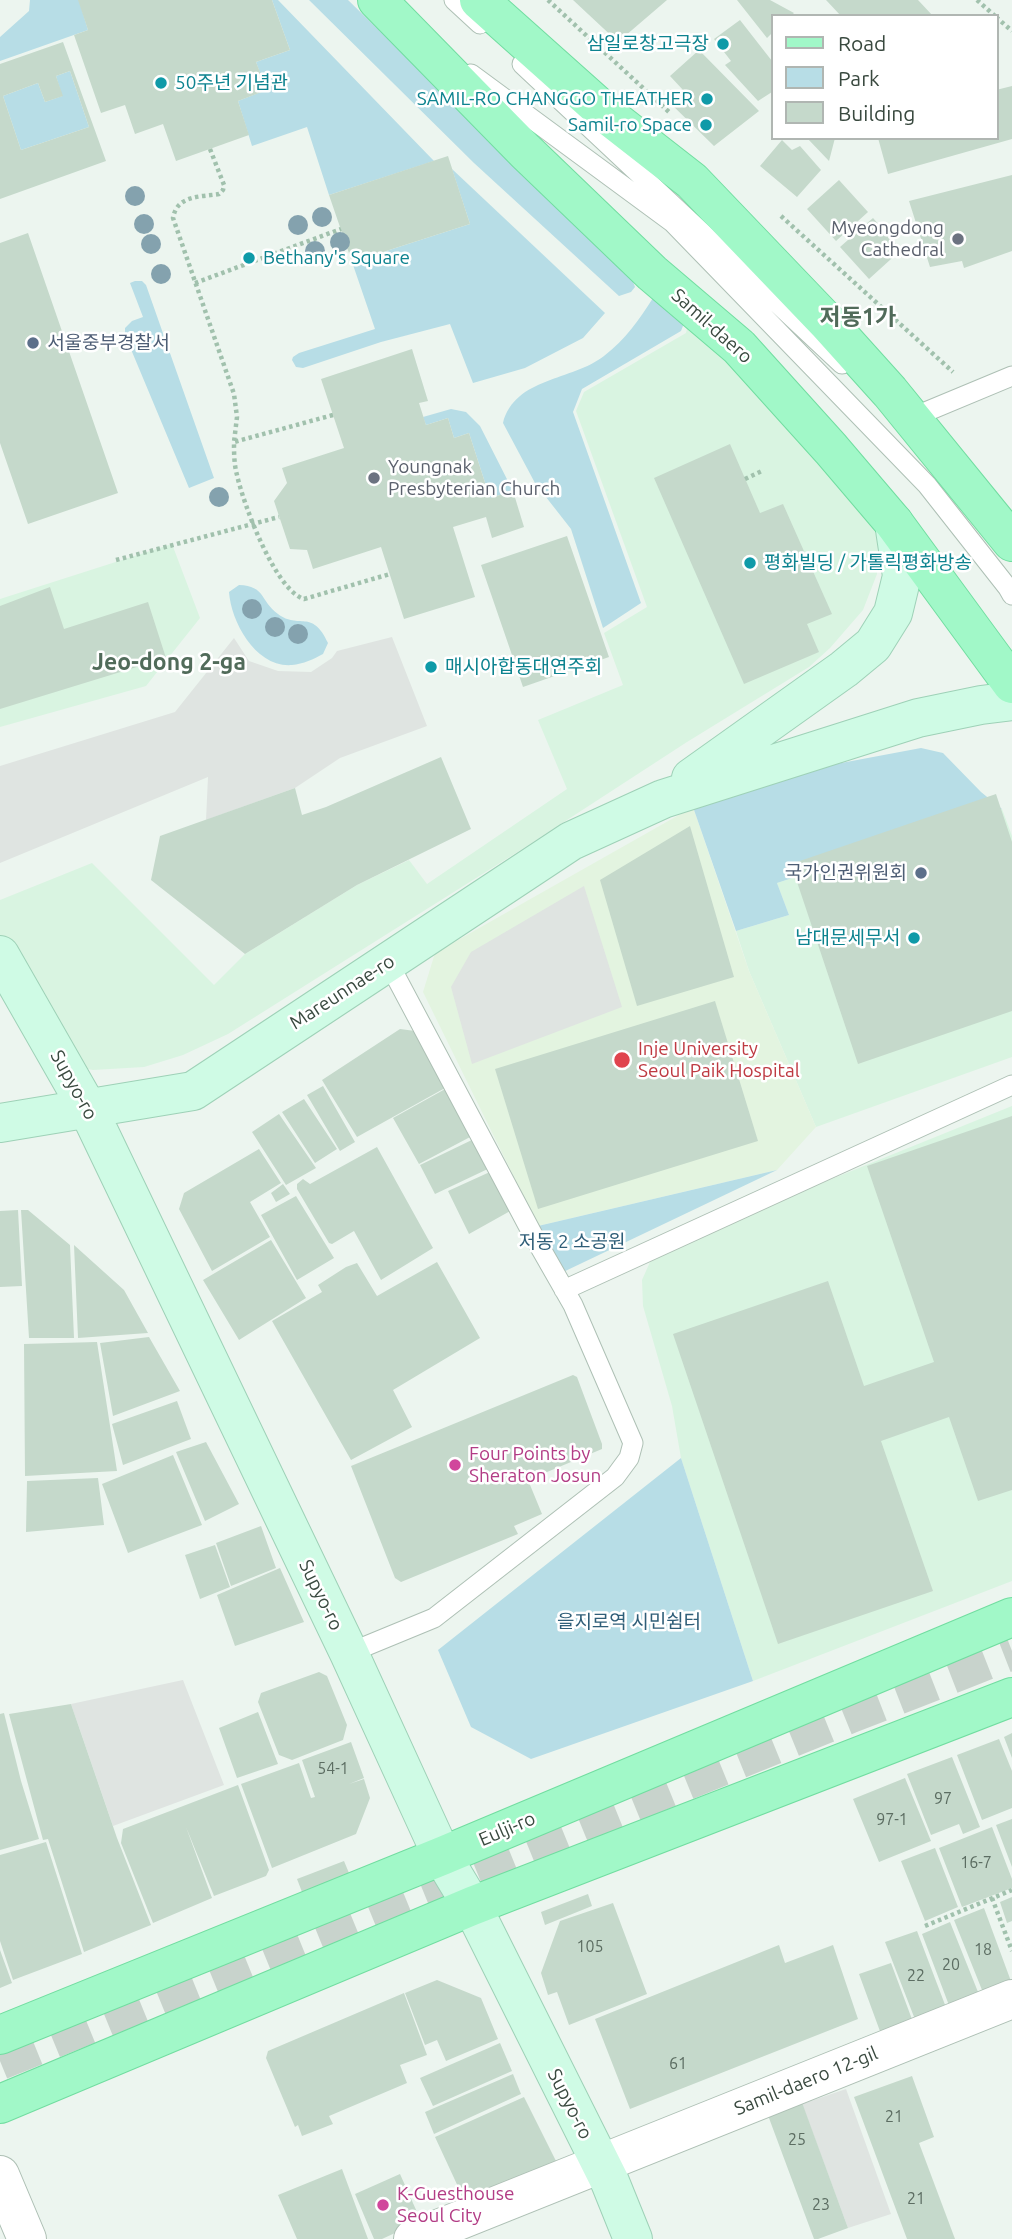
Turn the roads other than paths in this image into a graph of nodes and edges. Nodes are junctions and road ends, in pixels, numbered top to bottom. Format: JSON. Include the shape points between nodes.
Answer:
{"nodes":[{"id":1,"x":454,"y":0,"type":"edge"},
{"id":2,"x":479,"y":0,"type":"edge"},
{"id":3,"x":388,"y":6,"type":"edge"},
{"id":4,"x":1012,"y":376,"type":"edge"},
{"id":5,"x":911,"y":418,"type":"junction"},
{"id":6,"x":894,"y":523,"type":"junction"},
{"id":7,"x":1012,"y":542,"type":"edge"},
{"id":8,"x":1012,"y":561,"type":"edge"},
{"id":9,"x":1012,"y":595,"type":"edge"},
{"id":10,"x":1012,"y":684,"type":"edge"},
{"id":11,"x":1012,"y":701,"type":"edge"},
{"id":12,"x":663,"y":799,"type":"junction"},
{"id":13,"x":0,"y":956,"type":"edge"},
{"id":14,"x":388,"y":962,"type":"junction"},
{"id":15,"x":1012,"y":1085,"type":"edge"},
{"id":16,"x":88,"y":1109,"type":"junction"},
{"id":17,"x":0,"y":1123,"type":"edge"},
{"id":18,"x":564,"y":1290,"type":"junction"},
{"id":19,"x":1012,"y":1617,"type":"edge"},
{"id":20,"x":349,"y":1653,"type":"junction"},
{"id":21,"x":1012,"y":1697,"type":"edge"},
{"id":22,"x":442,"y":1856,"type":"junction"},
{"id":23,"x":472,"y":1906,"type":"junction"},
{"id":24,"x":1012,"y":1999,"type":"edge"},
{"id":25,"x":0,"y":2035,"type":"edge"},
{"id":26,"x":0,"y":2104,"type":"edge"},
{"id":27,"x":600,"y":2163,"type":"junction"},
{"id":28,"x":0,"y":2175,"type":"edge"},
{"id":29,"x":27,"y":2239,"type":"edge"},
{"id":30,"x":413,"y":2239,"type":"edge"},
{"id":31,"x":633,"y":2239,"type":"edge"}],
"edges":[{"from":1,"to":8,"type":"lane","via":[[846,368]]},
{"from":2,"to":5,"type":"main road","via":[[610,117],[692,181],[818,312]]},
{"from":3,"to":6,"type":"main road","name":"Samil-daero","via":[[525,151],[652,273],[738,347]]},
{"from":3,"to":9,"type":"lane","via":[[442,52],[672,222],[927,485]]},
{"from":4,"to":5,"type":"lane"},
{"from":5,"to":7,"type":"main road"},
{"from":6,"to":10,"type":"main road","name":"Samil-daero"},
{"from":6,"to":12,"type":"main road","via":[[902,576],[893,613],[873,645]]},
{"from":11,"to":12,"type":"main road","via":[[918,718]]},
{"from":12,"to":14,"type":"main road","name":"Mareunnae-ro","via":[[571,841]]},
{"from":13,"to":16,"type":"main road","name":"Supyo-ro"},
{"from":14,"to":16,"type":"main road","name":"Mareunnae-ro","via":[[193,1091]]},
{"from":14,"to":18,"type":"lane"},
{"from":15,"to":18,"type":"lane"},
{"from":16,"to":17,"type":"main road","name":"Mareunnae-ro"},
{"from":16,"to":20,"type":"main road","name":"Supyo-ro"},
{"from":18,"to":20,"type":"lane","via":[[633,1443],[629,1458],[615,1477],[435,1618]]},
{"from":19,"to":22,"type":"main road","name":"Eulji-ro"},
{"from":20,"to":22,"type":"main road","name":"Supyo-ro"},
{"from":21,"to":23,"type":"main road"},
{"from":22,"to":23,"type":"main road","name":"Supyo-ro"},
{"from":22,"to":25,"type":"main road","name":"Eulji-ro"},
{"from":23,"to":26,"type":"main road"},
{"from":23,"to":27,"type":"main road","name":"Supyo-ro"},
{"from":24,"to":27,"type":"street","name":"Samil-daero 12-gil"},
{"from":27,"to":30,"type":"street","name":"Samil-daero 12-gil"},
{"from":27,"to":31,"type":"main road","name":"Supyo-ro"},
{"from":28,"to":29,"type":"street"}]}
